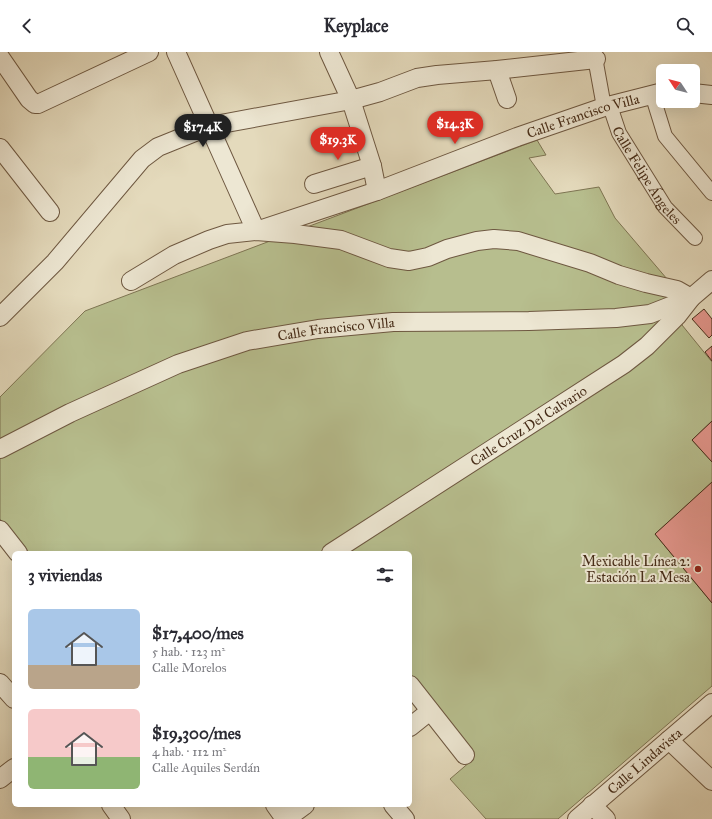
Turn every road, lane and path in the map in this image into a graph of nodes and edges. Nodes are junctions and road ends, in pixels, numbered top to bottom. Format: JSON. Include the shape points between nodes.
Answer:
{"nodes":[{"id":1,"x":148,"y":52,"type":"edge"},
{"id":2,"x":176,"y":52,"type":"edge"},
{"id":3,"x":329,"y":52,"type":"edge"},
{"id":4,"x":595,"y":56,"type":"edge"},
{"id":5,"x":0,"y":57,"type":"edge"},
{"id":6,"x":497,"y":70,"type":"junction"},
{"id":7,"x":656,"y":93,"type":"edge"},
{"id":8,"x":700,"y":94,"type":"edge"},
{"id":9,"x":712,"y":95,"type":"edge"},
{"id":10,"x":351,"y":100,"type":"junction"},
{"id":11,"x":507,"y":100,"type":"dead end"},
{"id":12,"x":607,"y":107,"type":"junction"},
{"id":13,"x":660,"y":108,"type":"edge"},
{"id":14,"x":210,"y":126,"type":"junction"},
{"id":15,"x":0,"y":148,"type":"edge"},
{"id":16,"x":372,"y":166,"type":"junction"},
{"id":17,"x":314,"y":184,"type":"dead end"},
{"id":18,"x":377,"y":191,"type":"junction"},
{"id":19,"x":712,"y":193,"type":"edge"},
{"id":20,"x":50,"y":212,"type":"dead end"},
{"id":21,"x":256,"y":232,"type":"junction"},
{"id":22,"x":695,"y":238,"type":"dead end"},
{"id":23,"x":712,"y":280,"type":"edge"},
{"id":24,"x":131,"y":281,"type":"dead end"},
{"id":25,"x":691,"y":298,"type":"junction"},
{"id":26,"x":0,"y":318,"type":"edge"},
{"id":27,"x":0,"y":449,"type":"edge"},
{"id":28,"x":0,"y":530,"type":"edge"},
{"id":29,"x":16,"y":551,"type":"edge"},
{"id":30,"x":334,"y":551,"type":"edge"},
{"id":31,"x":0,"y":683,"type":"edge"},
{"id":32,"x":412,"y":688,"type":"edge"},
{"id":33,"x":12,"y":697,"type":"edge"},
{"id":34,"x":712,"y":703,"type":"edge"},
{"id":35,"x":430,"y":712,"type":"junction"},
{"id":36,"x":412,"y":726,"type":"edge"},
{"id":37,"x":669,"y":740,"type":"junction"},
{"id":38,"x":465,"y":755,"type":"dead end"},
{"id":39,"x":12,"y":770,"type":"edge"},
{"id":40,"x":0,"y":779,"type":"edge"},
{"id":41,"x":712,"y":782,"type":"edge"},
{"id":42,"x":592,"y":805,"type":"junction"},
{"id":43,"x":112,"y":807,"type":"edge"},
{"id":44,"x":277,"y":807,"type":"edge"},
{"id":45,"x":302,"y":807,"type":"edge"},
{"id":46,"x":395,"y":807,"type":"edge"},
{"id":47,"x":121,"y":819,"type":"edge"},
{"id":48,"x":286,"y":819,"type":"edge"},
{"id":49,"x":405,"y":819,"type":"edge"},
{"id":50,"x":577,"y":819,"type":"edge"},
{"id":51,"x":606,"y":819,"type":"edge"}],
"edges":[{"from":1,"to":5,"type":"street","via":[[42,103],[35,104]]},
{"from":2,"to":14,"type":"street"},
{"from":3,"to":10,"type":"street"},
{"from":4,"to":6,"type":"street"},
{"from":4,"to":12,"type":"street","name":"Calle Felipe Ángeles"},
{"from":6,"to":10,"type":"street","via":[[417,78]]},
{"from":6,"to":11,"type":"street"},
{"from":7,"to":12,"type":"street","name":"Calle Francisco Villa"},
{"from":8,"to":9,"type":"street"},
{"from":10,"to":14,"type":"street"},
{"from":10,"to":16,"type":"street"},
{"from":12,"to":18,"type":"street","name":"Calle Francisco Villa","via":[[517,136]]},
{"from":12,"to":22,"type":"street","name":"Calle Felipe Ángeles","via":[[619,133],[665,207]]},
{"from":13,"to":19,"type":"street","via":[[665,136]]},
{"from":14,"to":21,"type":"street"},
{"from":14,"to":26,"type":"street","via":[[158,147],[142,159],[55,262]]},
{"from":15,"to":20,"type":"street"},
{"from":16,"to":17,"type":"street"},
{"from":16,"to":18,"type":"street"},
{"from":18,"to":21,"type":"street","name":"Calle Francisco Villa"},
{"from":21,"to":24,"type":"street","via":[[227,234],[209,240],[174,255]]},
{"from":21,"to":25,"type":"street","via":[[341,240],[389,258],[409,262],[477,241],[518,241],[590,263],[619,275],[677,290]]},
{"from":23,"to":25,"type":"street","name":"Calle Cruz Del Calvario"},
{"from":25,"to":27,"type":"street","name":"Calle Francisco Villa","via":[[650,314],[616,318],[393,322],[318,329],[247,340],[178,364],[70,413]]},
{"from":25,"to":30,"type":"street","name":"Calle Cruz Del Calvario","via":[[647,346],[624,364]]},
{"from":28,"to":29,"type":"street"},
{"from":31,"to":33,"type":"street"},
{"from":32,"to":35,"type":"street"},
{"from":34,"to":37,"type":"street","name":"Calle Lindavista"},
{"from":35,"to":36,"type":"street"},
{"from":35,"to":38,"type":"street"},
{"from":37,"to":41,"type":"street"},
{"from":37,"to":42,"type":"street","name":"Calle Lindavista"},
{"from":39,"to":40,"type":"street"},
{"from":42,"to":50,"type":"street","name":"Calle Lindavista"},
{"from":42,"to":51,"type":"street"},
{"from":43,"to":47,"type":"street"},
{"from":44,"to":48,"type":"street"},
{"from":45,"to":48,"type":"street"},
{"from":46,"to":49,"type":"street"}]}
